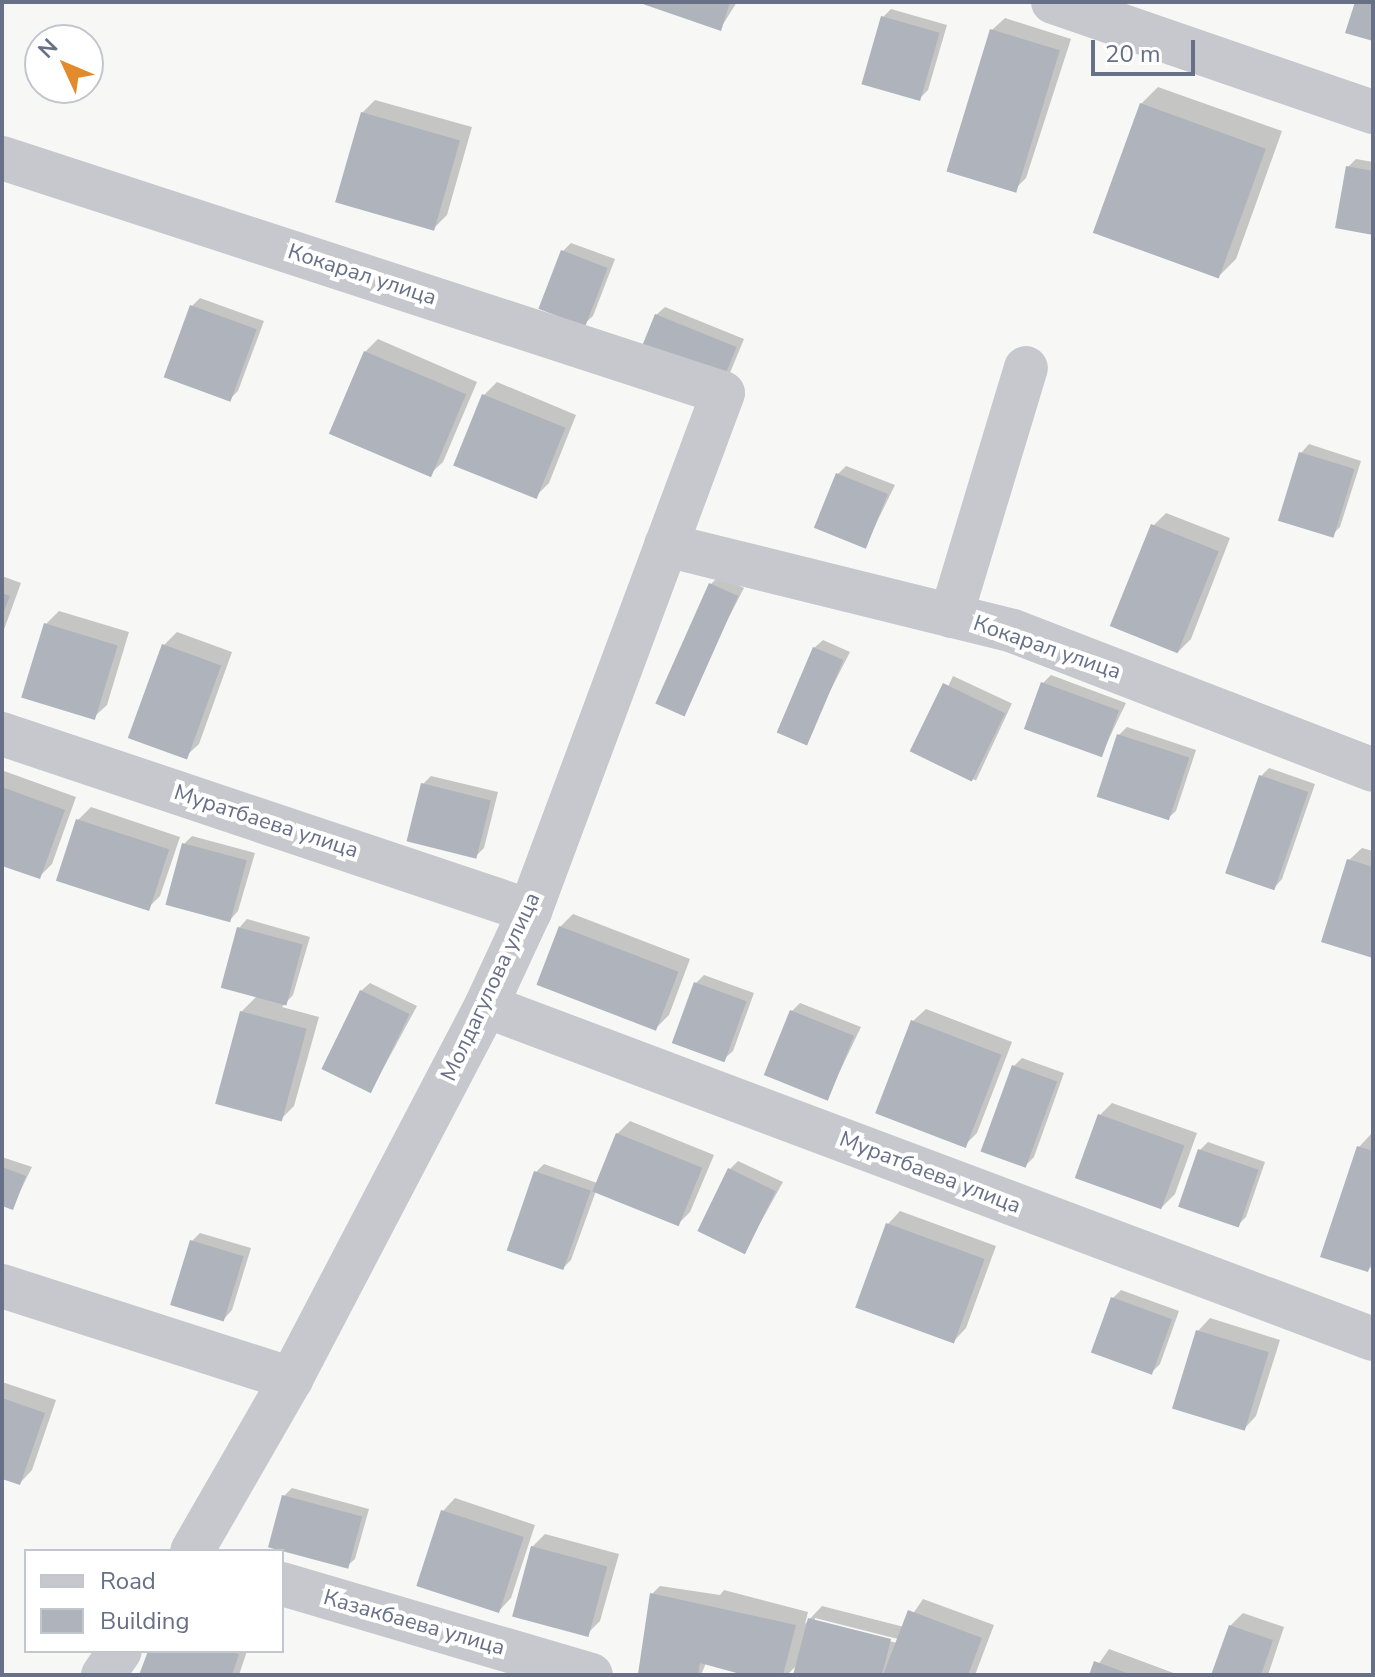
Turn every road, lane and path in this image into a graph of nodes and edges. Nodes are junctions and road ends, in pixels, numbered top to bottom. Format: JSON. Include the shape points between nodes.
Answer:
{"nodes":[{"id":1,"x":1053,"y":2,"type":"edge"},
{"id":2,"x":1373,"y":112,"type":"edge"},
{"id":3,"x":2,"y":158,"type":"edge"},
{"id":4,"x":1026,"y":368,"type":"dead end"},
{"id":5,"x":723,"y":393,"type":"joint"},
{"id":6,"x":666,"y":545,"type":"junction"},
{"id":7,"x":951,"y":616,"type":"junction"},
{"id":8,"x":2,"y":734,"type":"edge"},
{"id":9,"x":1373,"y":770,"type":"edge"},
{"id":10,"x":530,"y":911,"type":"junction"},
{"id":11,"x":486,"y":1006,"type":"junction"},
{"id":12,"x":2,"y":1286,"type":"edge"},
{"id":13,"x":1373,"y":1339,"type":"edge"},
{"id":14,"x":291,"y":1379,"type":"junction"},
{"id":15,"x":193,"y":1549,"type":"edge"},
{"id":16,"x":284,"y":1585,"type":"edge"},
{"id":17,"x":119,"y":1653,"type":"edge"},
{"id":18,"x":103,"y":1675,"type":"edge"},
{"id":19,"x":591,"y":1675,"type":"edge"}],
"edges":[{"from":1,"to":2,"type":"street"},
{"from":3,"to":5,"type":"street","name":"Кокарал улица"},
{"from":4,"to":7,"type":"street"},
{"from":5,"to":6,"type":"street","name":"Молдагулова улица"},
{"from":6,"to":7,"type":"street","name":"Кокарал улица"},
{"from":6,"to":10,"type":"street","name":"Молдагулова улица"},
{"from":7,"to":9,"type":"street","name":"Кокарал улица","via":[[1013,631]]},
{"from":8,"to":10,"type":"street","name":"Муратбаева улица"},
{"from":10,"to":11,"type":"street","name":"Молдагулова улица"},
{"from":11,"to":13,"type":"street","name":"Муратбаева улица"},
{"from":11,"to":14,"type":"street","name":"Молдагулова улица"},
{"from":12,"to":14,"type":"street"},
{"from":14,"to":15,"type":"street","name":"Молдагулова улица"},
{"from":16,"to":19,"type":"street","name":"Казакбаева улица"},
{"from":17,"to":18,"type":"street"}]}
